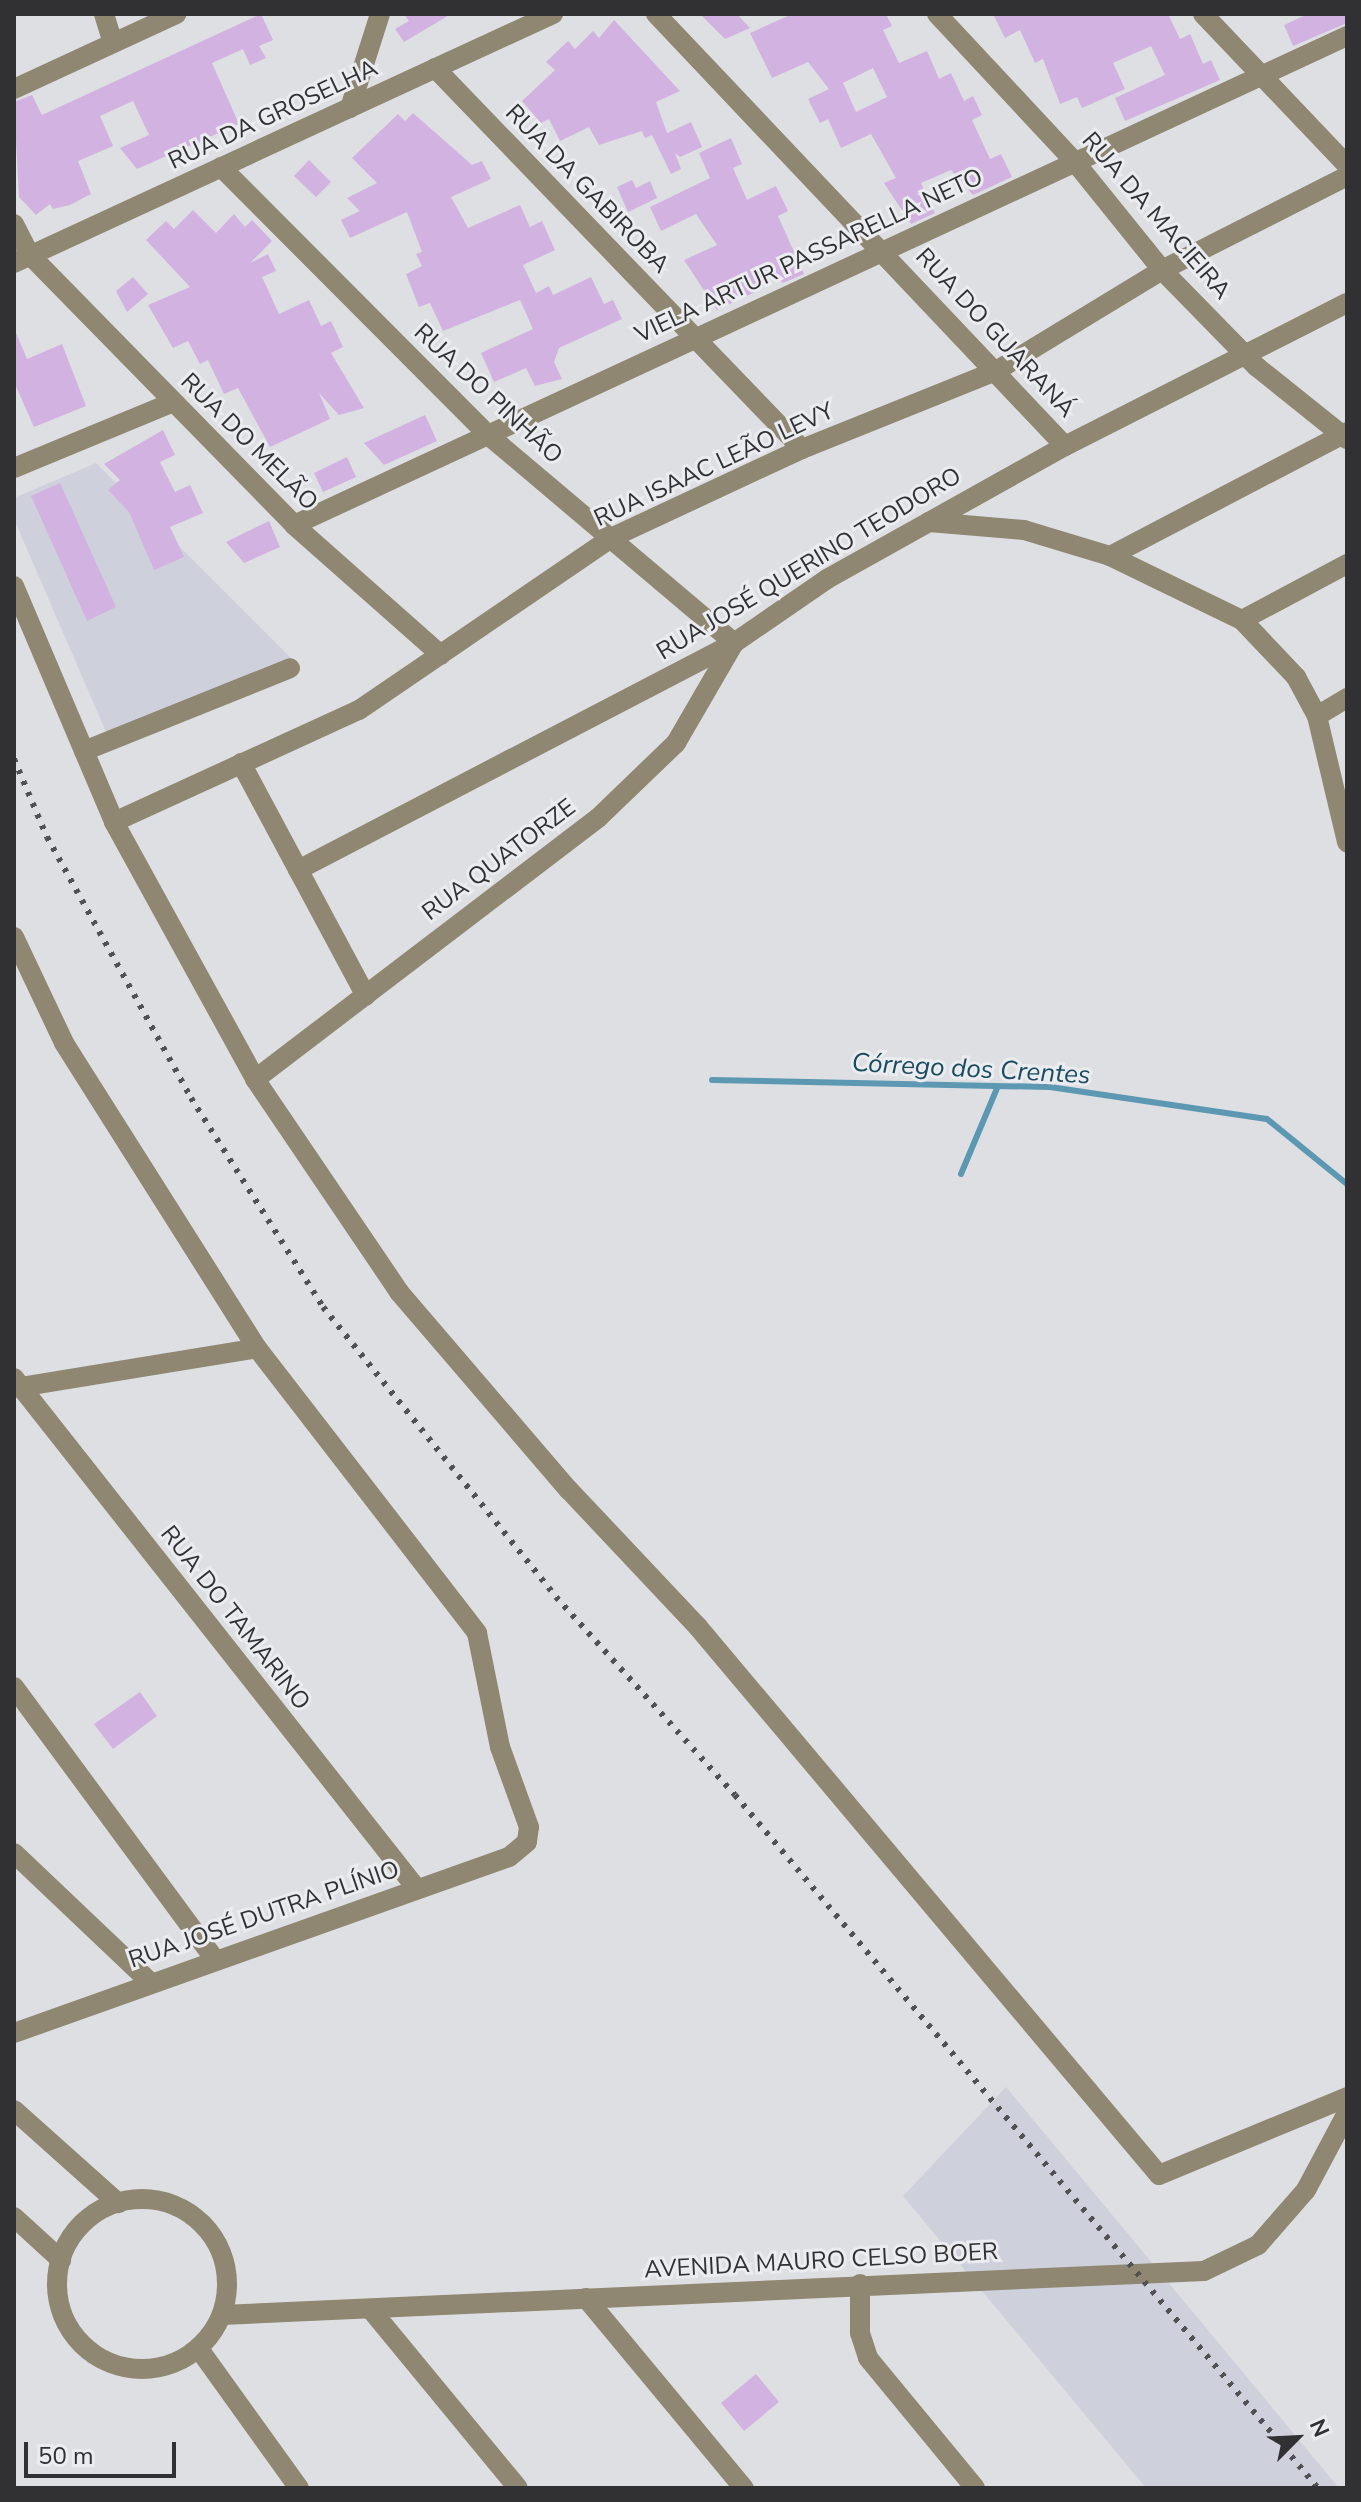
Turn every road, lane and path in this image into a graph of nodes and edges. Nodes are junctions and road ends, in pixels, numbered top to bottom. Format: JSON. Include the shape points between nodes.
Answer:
{"nodes":[{"id":1,"x":104,"y":14,"type":"edge"},
{"id":2,"x":176,"y":14,"type":"edge"},
{"id":3,"x":380,"y":14,"type":"edge"},
{"id":4,"x":553,"y":14,"type":"edge"},
{"id":5,"x":656,"y":14,"type":"edge"},
{"id":6,"x":937,"y":14,"type":"edge"},
{"id":7,"x":1203,"y":14,"type":"edge"},
{"id":8,"x":1347,"y":36,"type":"edge"},
{"id":9,"x":112,"y":41,"type":"junction"},
{"id":10,"x":435,"y":68,"type":"junction"},
{"id":11,"x":1262,"y":75,"type":"junction"},
{"id":12,"x":14,"y":89,"type":"edge"},
{"id":13,"x":350,"y":108,"type":"junction"},
{"id":14,"x":1075,"y":162,"type":"junction"},
{"id":15,"x":1347,"y":165,"type":"edge"},
{"id":16,"x":221,"y":167,"type":"junction"},
{"id":17,"x":1347,"y":176,"type":"edge"},
{"id":18,"x":14,"y":224,"type":"edge"},
{"id":19,"x":882,"y":251,"type":"junction"},
{"id":20,"x":22,"y":259,"type":"edge"},
{"id":21,"x":1162,"y":270,"type":"junction"},
{"id":22,"x":1347,"y":303,"type":"edge"},
{"id":23,"x":694,"y":338,"type":"junction"},
{"id":24,"x":1244,"y":354,"type":"junction"},
{"id":25,"x":996,"y":371,"type":"junction"},
{"id":26,"x":173,"y":402,"type":"junction"},
{"id":27,"x":487,"y":434,"type":"junction"},
{"id":28,"x":1345,"y":435,"type":"edge"},
{"id":29,"x":1065,"y":446,"type":"junction"},
{"id":30,"x":802,"y":449,"type":"junction"},
{"id":31,"x":14,"y":468,"type":"edge"},
{"id":32,"x":929,"y":522,"type":"junction"},
{"id":33,"x":294,"y":525,"type":"junction"},
{"id":34,"x":613,"y":537,"type":"junction"},
{"id":35,"x":1110,"y":556,"type":"junction"},
{"id":36,"x":1347,"y":564,"type":"edge"},
{"id":37,"x":14,"y":586,"type":"edge"},
{"id":38,"x":1242,"y":620,"type":"junction"},
{"id":39,"x":734,"y":643,"type":"junction"},
{"id":40,"x":441,"y":655,"type":"junction"},
{"id":41,"x":290,"y":668,"type":"dead end"},
{"id":42,"x":1347,"y":698,"type":"edge"},
{"id":43,"x":1317,"y":716,"type":"junction"},
{"id":44,"x":84,"y":751,"type":"junction"},
{"id":45,"x":241,"y":763,"type":"junction"},
{"id":46,"x":1341,"y":793,"type":"edge"},
{"id":47,"x":114,"y":822,"type":"junction"},
{"id":48,"x":1347,"y":842,"type":"edge"},
{"id":49,"x":298,"y":870,"type":"junction"},
{"id":50,"x":14,"y":937,"type":"edge"},
{"id":51,"x":366,"y":996,"type":"junction"},
{"id":52,"x":255,"y":1079,"type":"junction"},
{"id":53,"x":257,"y":1348,"type":"junction"},
{"id":54,"x":16,"y":1385,"type":"edge"},
{"id":55,"x":14,"y":1687,"type":"edge"},
{"id":56,"x":14,"y":1853,"type":"edge"},
{"id":57,"x":417,"y":1889,"type":"junction"},
{"id":58,"x":216,"y":1961,"type":"junction"},
{"id":59,"x":150,"y":1982,"type":"junction"},
{"id":60,"x":14,"y":2033,"type":"edge"},
{"id":61,"x":1347,"y":2097,"type":"edge"},
{"id":62,"x":14,"y":2110,"type":"edge"},
{"id":63,"x":1347,"y":2113,"type":"edge"},
{"id":64,"x":118,"y":2203,"type":"junction"},
{"id":65,"x":14,"y":2217,"type":"edge"},
{"id":66,"x":61,"y":2260,"type":"junction"},
{"id":67,"x":860,"y":2284,"type":"junction"},
{"id":68,"x":586,"y":2298,"type":"junction"},
{"id":69,"x":372,"y":2311,"type":"junction"},
{"id":70,"x":222,"y":2315,"type":"junction"},
{"id":71,"x":199,"y":2349,"type":"junction"},
{"id":72,"x":299,"y":2488,"type":"edge"},
{"id":73,"x":518,"y":2488,"type":"edge"},
{"id":74,"x":744,"y":2488,"type":"edge"},
{"id":75,"x":975,"y":2488,"type":"edge"}],
"edges":[{"from":1,"to":9,"type":"street"},
{"from":2,"to":9,"type":"street"},
{"from":3,"to":13,"type":"street"},
{"from":4,"to":10,"type":"street","name":"RUA DA GROSELHA"},
{"from":5,"to":19,"type":"street","name":"RUA DO GUARANÁ"},
{"from":6,"to":14,"type":"street","name":"RUA DA MACIEIRA"},
{"from":7,"to":11,"type":"street"},
{"from":8,"to":11,"type":"street","name":"VIELA ARTUR PASSARELLA NETO"},
{"from":9,"to":12,"type":"street"},
{"from":10,"to":13,"type":"street","name":"RUA DA GROSELHA"},
{"from":10,"to":23,"type":"street","name":"RUA DA GABIROBA"},
{"from":11,"to":14,"type":"street","name":"VIELA ARTUR PASSARELLA NETO"},
{"from":11,"to":15,"type":"street"},
{"from":13,"to":16,"type":"street","name":"RUA DA GROSELHA"},
{"from":14,"to":19,"type":"street","name":"VIELA ARTUR PASSARELLA NETO"},
{"from":14,"to":21,"type":"street","name":"RUA DA MACIEIRA"},
{"from":16,"to":20,"type":"street","name":"RUA DA GROSELHA"},
{"from":16,"to":27,"type":"street","name":"RUA DO PINHÃO"},
{"from":17,"to":21,"type":"street","name":"RUA ISAAC LEÃO LEVY"},
{"from":18,"to":20,"type":"street","name":"RUA DO MELÃO"},
{"from":19,"to":23,"type":"street","name":"VIELA ARTUR PASSARELLA NETO"},
{"from":19,"to":25,"type":"street","name":"RUA DO GUARANÁ"},
{"from":20,"to":26,"type":"street","name":"RUA DO MELÃO"},
{"from":21,"to":24,"type":"street","name":"RUA DA MACIEIRA"},
{"from":21,"to":25,"type":"street","name":"RUA ISAAC LEÃO LEVY"},
{"from":22,"to":24,"type":"street","name":"RUA JOSÉ QUERINO TEODORO"},
{"from":23,"to":27,"type":"street","name":"VIELA ARTUR PASSARELLA NETO"},
{"from":23,"to":30,"type":"street","name":"RUA DA GABIROBA"},
{"from":24,"to":28,"type":"street","name":"RUA DA MACIEIRA"},
{"from":24,"to":29,"type":"street","name":"RUA JOSÉ QUERINO TEODORO"},
{"from":25,"to":29,"type":"street","name":"RUA DO GUARANÁ"},
{"from":25,"to":30,"type":"street","name":"RUA ISAAC LEÃO LEVY"},
{"from":26,"to":31,"type":"street"},
{"from":26,"to":33,"type":"street","name":"RUA DO MELÃO"},
{"from":27,"to":33,"type":"street","name":"VIELA ARTUR PASSARELLA NETO"},
{"from":27,"to":34,"type":"street","name":"RUA DO PINHÃO"},
{"from":28,"to":35,"type":"street"},
{"from":29,"to":32,"type":"street","name":"RUA JOSÉ QUERINO TEODORO"},
{"from":30,"to":34,"type":"street","name":"RUA ISAAC LEÃO LEVY"},
{"from":32,"to":35,"type":"street","via":[[1024,530]]},
{"from":32,"to":39,"type":"street","name":"RUA JOSÉ QUERINO TEODORO","via":[[827,579]]},
{"from":33,"to":40,"type":"street","name":"RUA DO MELÃO"},
{"from":34,"to":39,"type":"street","name":"RUA DO PINHÃO"},
{"from":34,"to":40,"type":"street","name":"RUA ISAAC LEÃO LEVY"},
{"from":35,"to":38,"type":"street"},
{"from":36,"to":38,"type":"street"},
{"from":37,"to":44,"type":"street"},
{"from":38,"to":43,"type":"street","via":[[1296,677]]},
{"from":39,"to":49,"type":"street","name":"RUA JOSÉ QUERINO TEODORO"},
{"from":39,"to":51,"type":"street","name":"RUA QUATORZE","via":[[676,743],[598,818]]},
{"from":40,"to":45,"type":"street","name":"RUA ISAAC LEÃO LEVY","via":[[359,710]]},
{"from":41,"to":44,"type":"street"},
{"from":42,"to":43,"type":"street"},
{"from":43,"to":46,"type":"street"},
{"from":44,"to":47,"type":"street"},
{"from":45,"to":47,"type":"street","name":"RUA ISAAC LEÃO LEVY"},
{"from":45,"to":49,"type":"street"},
{"from":46,"to":48,"type":"street"},
{"from":47,"to":52,"type":"street"},
{"from":49,"to":51,"type":"street"},
{"from":50,"to":53,"type":"street","via":[[64,1043]]},
{"from":51,"to":52,"type":"street","name":"RUA QUATORZE"},
{"from":52,"to":61,"type":"street","via":[[399,1292],[569,1490],[698,1627],[1159,2175]]},
{"from":53,"to":54,"type":"street"},
{"from":53,"to":57,"type":"street","name":"RUA JOSÉ DUTRA PLÍNIO","via":[[477,1633],[500,1747],[525,1811],[527,1842],[509,1857]]},
{"from":54,"to":57,"type":"street","name":"RUA DO TAMARINO"},
{"from":55,"to":58,"type":"street"},
{"from":56,"to":59,"type":"street"},
{"from":57,"to":58,"type":"street","name":"RUA JOSÉ DUTRA PLÍNIO"},
{"from":58,"to":59,"type":"street","name":"RUA JOSÉ DUTRA PLÍNIO"},
{"from":59,"to":60,"type":"street","name":"RUA JOSÉ DUTRA PLÍNIO"},
{"from":62,"to":64,"type":"street"},
{"from":63,"to":67,"type":"street","name":"AVENIDA MAURO CELSO BOER","via":[[1306,2190],[1258,2245],[1204,2271]]},
{"from":64,"to":66,"type":"street","via":[[76,2230]]},
{"from":64,"to":70,"type":"street","via":[[171,2204],[195,2217],[224,2262]]},
{"from":65,"to":66,"type":"street"},
{"from":66,"to":71,"type":"street","via":[[63,2314],[97,2356],[149,2370]]},
{"from":67,"to":68,"type":"street","name":"AVENIDA MAURO CELSO BOER"},
{"from":67,"to":75,"type":"street","via":[[860,2333],[868,2358]]},
{"from":68,"to":69,"type":"street","name":"AVENIDA MAURO CELSO BOER"},
{"from":68,"to":74,"type":"street"},
{"from":69,"to":70,"type":"street","name":"AVENIDA MAURO CELSO BOER"},
{"from":69,"to":73,"type":"street"},
{"from":70,"to":71,"type":"street"},
{"from":71,"to":72,"type":"street"}]}
